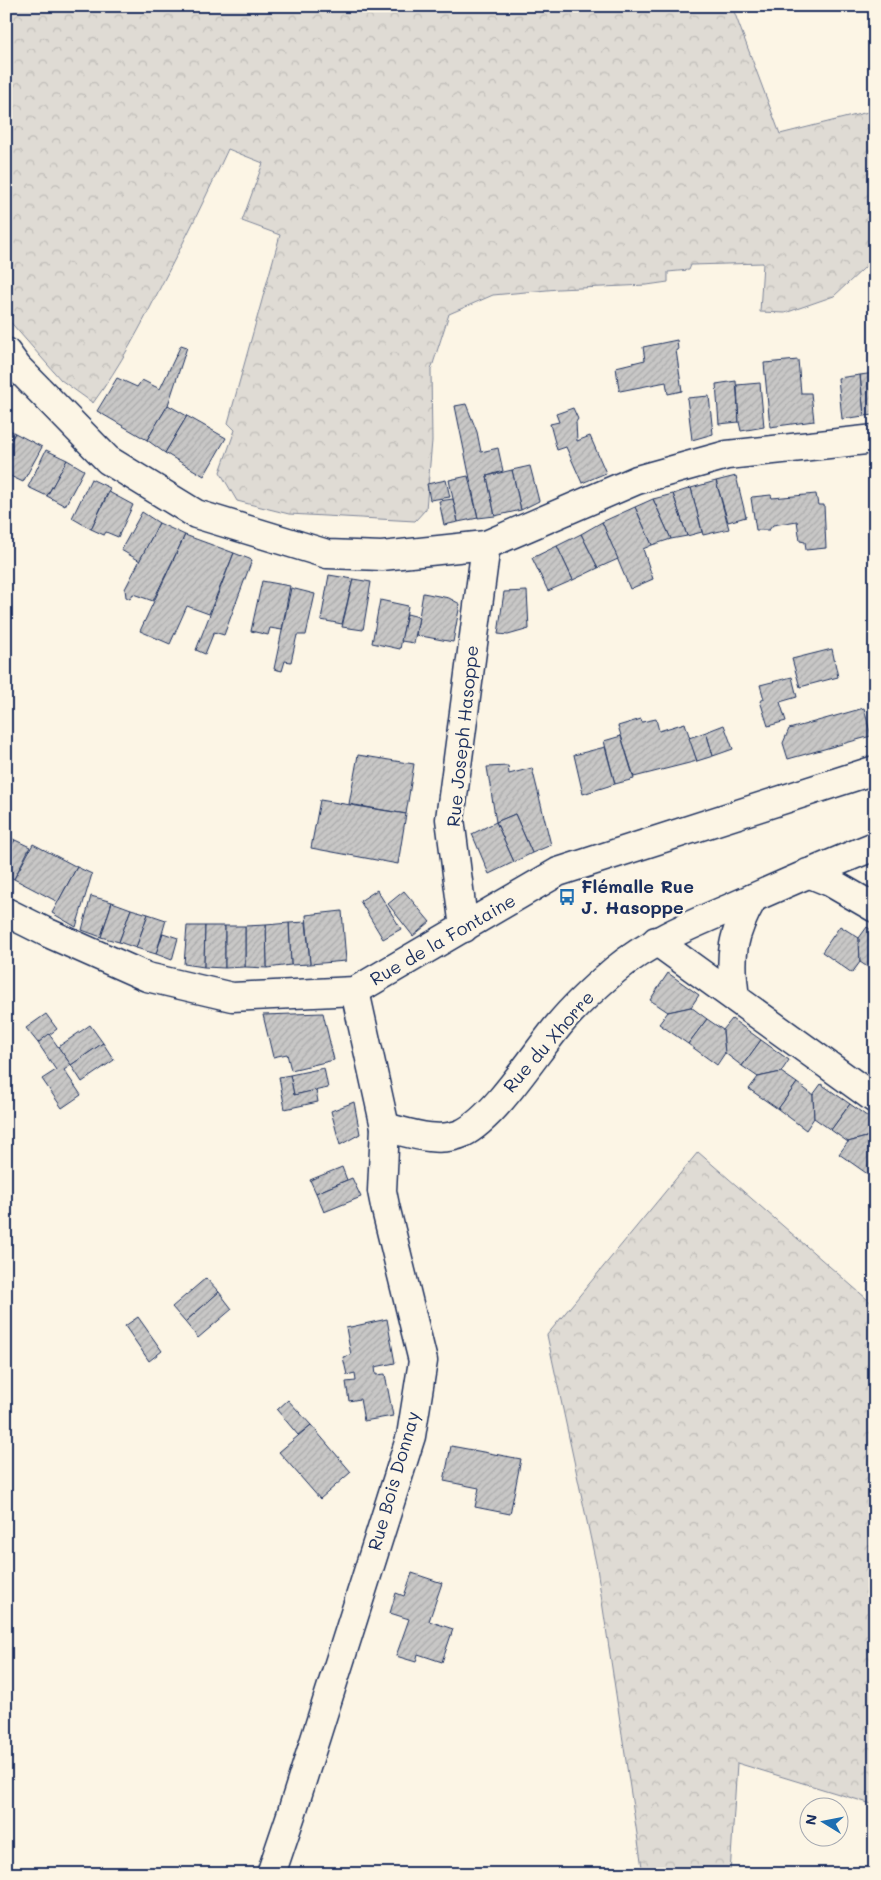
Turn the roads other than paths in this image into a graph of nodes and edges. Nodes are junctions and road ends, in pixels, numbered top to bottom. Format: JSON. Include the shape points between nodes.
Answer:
{"nodes":[{"id":1,"x":6,"y":352,"type":"edge"},
{"id":2,"x":875,"y":439,"type":"edge"},
{"id":3,"x":486,"y":545,"type":"junction"},
{"id":4,"x":875,"y":770,"type":"edge"},
{"id":5,"x":875,"y":846,"type":"edge"},
{"id":6,"x":808,"y":873,"type":"junction"},
{"id":7,"x":753,"y":898,"type":"junction"},
{"id":8,"x":875,"y":908,"type":"edge"},
{"id":9,"x":6,"y":912,"type":"edge"},
{"id":10,"x":464,"y":928,"type":"junction"},
{"id":11,"x":656,"y":941,"type":"junction"},
{"id":12,"x":355,"y":991,"type":"junction"},
{"id":13,"x":735,"y":997,"type":"junction"},
{"id":14,"x":875,"y":1099,"type":"edge"},
{"id":15,"x":384,"y":1128,"type":"junction"},
{"id":16,"x":271,"y":1874,"type":"edge"}],
"edges":[{"from":1,"to":3,"type":"street","via":[[108,460],[196,514],[327,554],[382,556]]},
{"from":2,"to":3,"type":"street","via":[[727,455],[637,480]]},
{"from":3,"to":10,"type":"street","name":"Rue Joseph Hasoppe","via":[[450,819]]},
{"from":4,"to":10,"type":"street","name":"Rue de la Fontaine","via":[[558,872]]},
{"from":5,"to":6,"type":"street","name":"Rue du Xhorre"},
{"from":6,"to":7,"type":"street","name":"Rue du Xhorre"},
{"from":6,"to":8,"type":"street"},
{"from":7,"to":11,"type":"street","name":"Rue du Xhorre"},
{"from":7,"to":13,"type":"street","via":[[736,932],[731,954]]},
{"from":9,"to":12,"type":"street","name":"Rue de la Fontaine","via":[[147,977],[232,997]]},
{"from":10,"to":12,"type":"street","name":"Rue de la Fontaine"},
{"from":11,"to":13,"type":"street"},
{"from":11,"to":15,"type":"street","name":"Rue du Xhorre","via":[[582,1000],[480,1121],[462,1133],[444,1138]]},
{"from":12,"to":15,"type":"street","name":"Rue Bois Donnay"},
{"from":13,"to":14,"type":"street"},
{"from":15,"to":16,"type":"street","name":"Rue Bois Donnay","via":[[382,1191],[423,1361],[410,1436]]}]}
